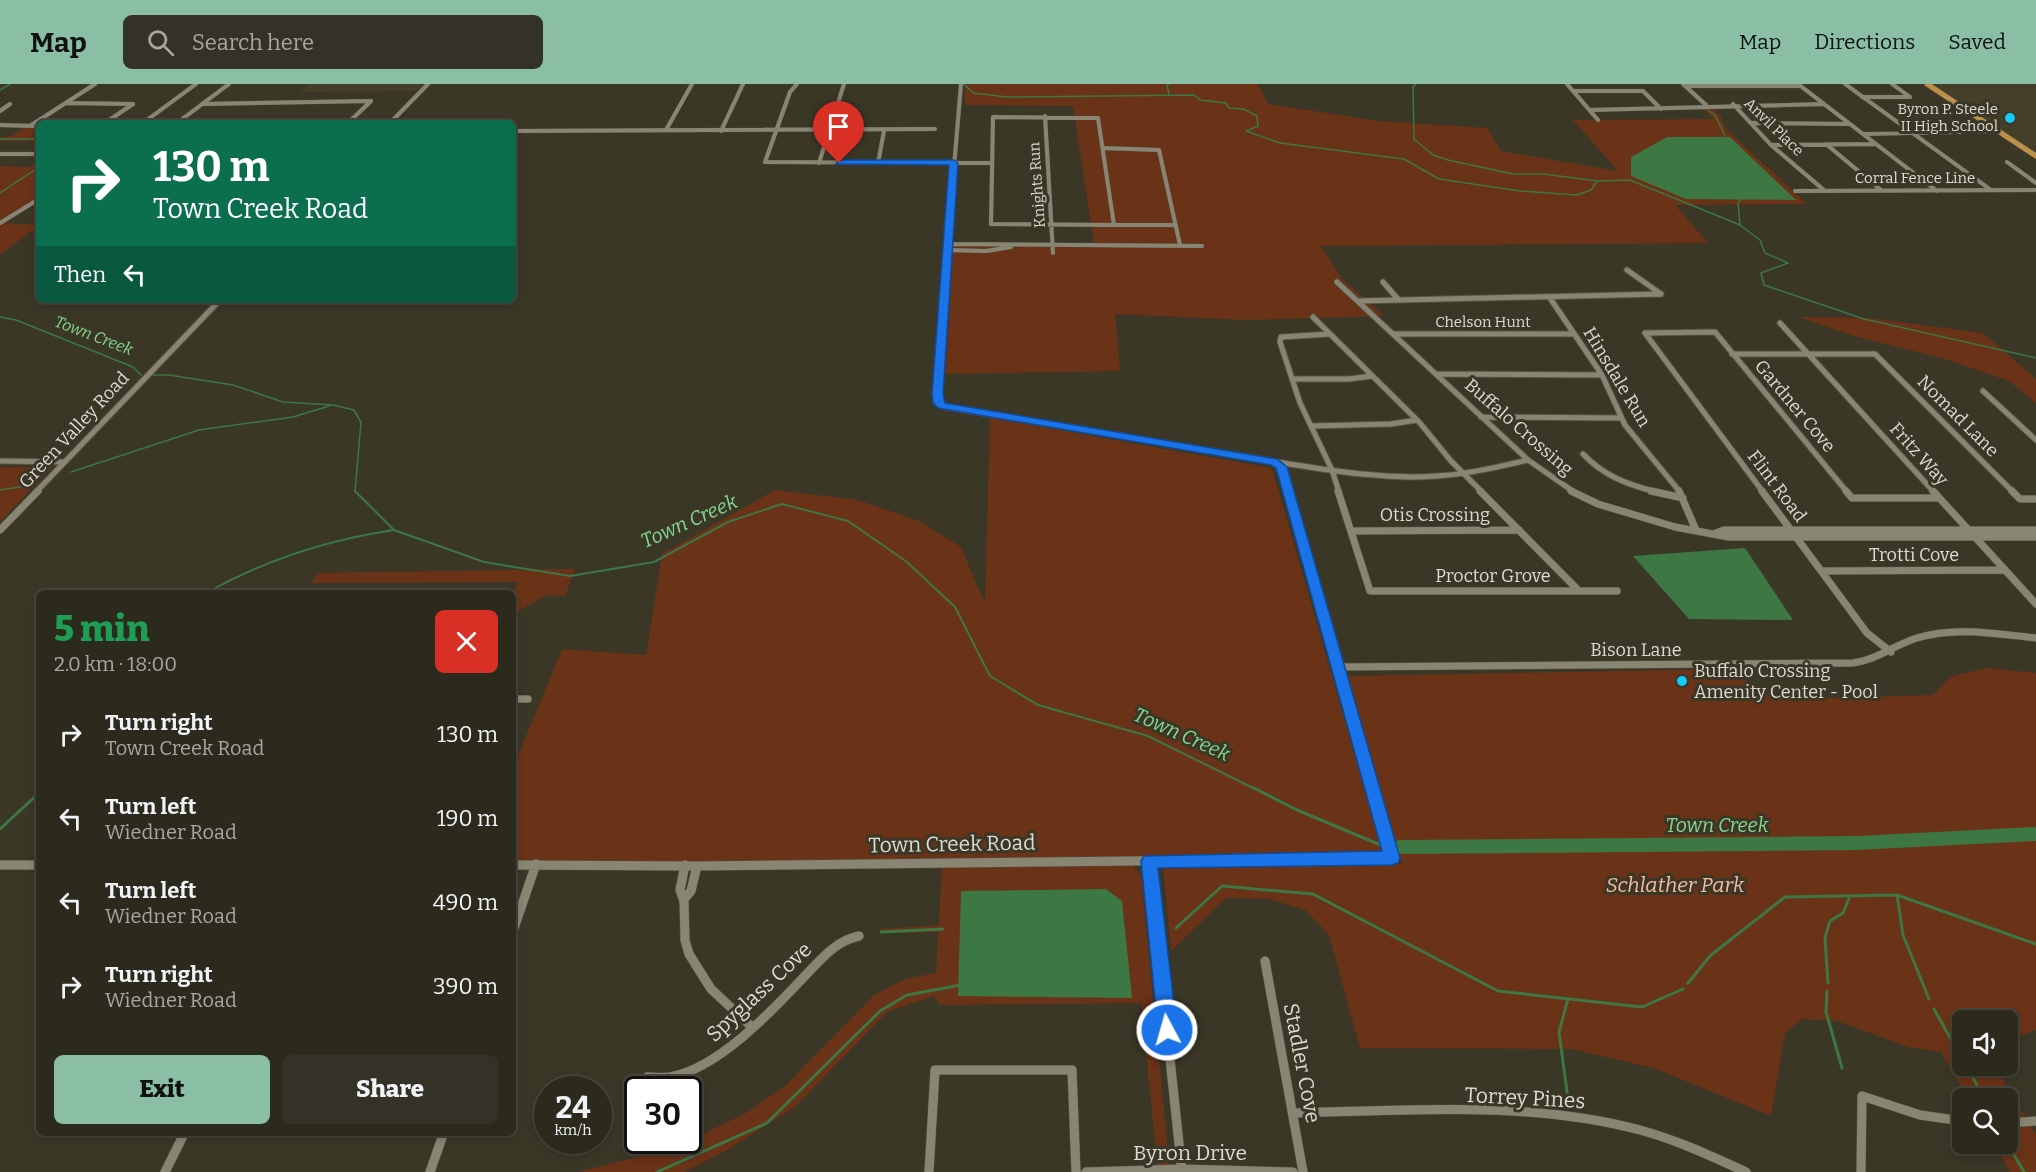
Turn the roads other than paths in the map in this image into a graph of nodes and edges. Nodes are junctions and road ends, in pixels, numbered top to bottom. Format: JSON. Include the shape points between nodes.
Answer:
{"nodes":[{"id":1,"x":95,"y":84,"type":"edge"},
{"id":2,"x":196,"y":84,"type":"edge"},
{"id":3,"x":229,"y":84,"type":"edge"},
{"id":4,"x":428,"y":84,"type":"edge"},
{"id":5,"x":692,"y":84,"type":"edge"},
{"id":6,"x":743,"y":84,"type":"edge"},
{"id":7,"x":797,"y":84,"type":"edge"},
{"id":8,"x":844,"y":84,"type":"edge"},
{"id":9,"x":961,"y":84,"type":"edge"},
{"id":10,"x":1567,"y":84,"type":"edge"},
{"id":11,"x":1845,"y":84,"type":"edge"},
{"id":12,"x":1892,"y":84,"type":"edge"},
{"id":13,"x":1927,"y":84,"type":"edge"},
{"id":14,"x":1684,"y":85,"type":"edge"},
{"id":15,"x":1731,"y":85,"type":"edge"},
{"id":16,"x":1799,"y":85,"type":"edge"},
{"id":17,"x":1573,"y":91,"type":"junction"},
{"id":18,"x":1862,"y":97,"type":"junction"},
{"id":19,"x":65,"y":103,"type":"junction"},
{"id":20,"x":10,"y":104,"type":"dead end"},
{"id":21,"x":202,"y":104,"type":"junction"},
{"id":22,"x":1733,"y":104,"type":"junction"},
{"id":23,"x":1824,"y":104,"type":"junction"},
{"id":24,"x":1706,"y":105,"type":"junction"},
{"id":25,"x":1661,"y":109,"type":"junction"},
{"id":26,"x":1590,"y":110,"type":"junction"},
{"id":27,"x":0,"y":111,"type":"edge"},
{"id":28,"x":1045,"y":116,"type":"junction"},
{"id":29,"x":39,"y":120,"type":"edge"},
{"id":30,"x":109,"y":120,"type":"edge"},
{"id":31,"x":147,"y":120,"type":"edge"},
{"id":32,"x":181,"y":120,"type":"edge"},
{"id":33,"x":351,"y":120,"type":"edge"},
{"id":34,"x":393,"y":120,"type":"edge"},
{"id":35,"x":1598,"y":120,"type":"dead end"},
{"id":36,"x":36,"y":122,"type":"edge"},
{"id":37,"x":1752,"y":123,"type":"junction"},
{"id":38,"x":1850,"y":124,"type":"junction"},
{"id":39,"x":0,"y":125,"type":"edge"},
{"id":40,"x":30,"y":126,"type":"junction"},
{"id":41,"x":36,"y":126,"type":"edge"},
{"id":42,"x":935,"y":129,"type":"dead end"},
{"id":43,"x":666,"y":130,"type":"junction"},
{"id":44,"x":516,"y":131,"type":"edge"},
{"id":45,"x":721,"y":131,"type":"junction"},
{"id":46,"x":775,"y":131,"type":"junction"},
{"id":47,"x":830,"y":131,"type":"junction"},
{"id":48,"x":884,"y":131,"type":"junction"},
{"id":49,"x":1998,"y":131,"type":"junction"},
{"id":50,"x":1863,"y":134,"type":"junction"},
{"id":51,"x":1914,"y":134,"type":"junction"},
{"id":52,"x":1826,"y":144,"type":"junction"},
{"id":53,"x":1876,"y":144,"type":"junction"},
{"id":54,"x":1771,"y":145,"type":"junction"},
{"id":55,"x":1103,"y":148,"type":"junction"},
{"id":56,"x":0,"y":154,"type":"edge"},
{"id":57,"x":36,"y":154,"type":"edge"},
{"id":58,"x":2036,"y":156,"type":"edge"},
{"id":59,"x":2007,"y":162,"type":"dead end"},
{"id":60,"x":819,"y":163,"type":"junction"},
{"id":61,"x":878,"y":163,"type":"junction"},
{"id":62,"x":954,"y":163,"type":"junction"},
{"id":63,"x":991,"y":163,"type":"junction"},
{"id":64,"x":2036,"y":183,"type":"edge"},
{"id":65,"x":1881,"y":190,"type":"junction"},
{"id":66,"x":1937,"y":190,"type":"junction"},
{"id":67,"x":1991,"y":190,"type":"junction"},
{"id":68,"x":2036,"y":190,"type":"edge"},
{"id":69,"x":1795,"y":191,"type":"dead end"},
{"id":70,"x":1825,"y":191,"type":"junction"},
{"id":71,"x":36,"y":201,"type":"edge"},
{"id":72,"x":0,"y":223,"type":"edge"},
{"id":73,"x":1052,"y":225,"type":"junction"},
{"id":74,"x":1114,"y":225,"type":"junction"},
{"id":75,"x":1176,"y":225,"type":"junction"},
{"id":76,"x":1180,"y":245,"type":"junction"},
{"id":77,"x":1053,"y":246,"type":"junction"},
{"id":78,"x":1202,"y":246,"type":"dead end"},
{"id":79,"x":947,"y":247,"type":"junction"},
{"id":80,"x":1053,"y":253,"type":"dead end"},
{"id":81,"x":1627,"y":270,"type":"dead end"},
{"id":82,"x":1337,"y":282,"type":"dead end"},
{"id":83,"x":1383,"y":282,"type":"dead end"},
{"id":84,"x":1397,"y":298,"type":"junction"},
{"id":85,"x":1550,"y":298,"type":"junction"},
{"id":86,"x":1358,"y":301,"type":"junction"},
{"id":87,"x":217,"y":303,"type":"edge"},
{"id":88,"x":1313,"y":317,"type":"dead end"},
{"id":89,"x":1780,"y":323,"type":"dead end"},
{"id":90,"x":1645,"y":333,"type":"joint"},
{"id":91,"x":1330,"y":334,"type":"junction"},
{"id":92,"x":1394,"y":334,"type":"junction"},
{"id":93,"x":1573,"y":334,"type":"junction"},
{"id":94,"x":1732,"y":354,"type":"junction"},
{"id":95,"x":1807,"y":354,"type":"junction"},
{"id":96,"x":1436,"y":374,"type":"junction"},
{"id":97,"x":1602,"y":375,"type":"junction"},
{"id":98,"x":1372,"y":376,"type":"junction"},
{"id":99,"x":1292,"y":379,"type":"junction"},
{"id":100,"x":1983,"y":391,"type":"dead end"},
{"id":101,"x":1481,"y":417,"type":"junction"},
{"id":102,"x":1621,"y":418,"type":"junction"},
{"id":103,"x":1417,"y":420,"type":"junction"},
{"id":104,"x":1311,"y":426,"type":"junction"},
{"id":105,"x":2036,"y":440,"type":"edge"},
{"id":106,"x":1583,"y":454,"type":"dead end"},
{"id":107,"x":1528,"y":460,"type":"junction"},
{"id":108,"x":0,"y":461,"type":"edge"},
{"id":109,"x":66,"y":462,"type":"junction"},
{"id":110,"x":1277,"y":462,"type":"junction"},
{"id":111,"x":1332,"y":471,"type":"junction"},
{"id":112,"x":1464,"y":473,"type":"junction"},
{"id":113,"x":1683,"y":498,"type":"junction"},
{"id":114,"x":1938,"y":498,"type":"junction"},
{"id":115,"x":2036,"y":499,"type":"edge"},
{"id":116,"x":0,"y":530,"type":"edge"},
{"id":117,"x":1519,"y":530,"type":"junction"},
{"id":118,"x":1696,"y":530,"type":"junction"},
{"id":119,"x":1967,"y":530,"type":"junction"},
{"id":120,"x":2036,"y":530,"type":"edge"},
{"id":121,"x":1351,"y":531,"type":"junction"},
{"id":122,"x":1792,"y":531,"type":"junction"},
{"id":123,"x":1716,"y":533,"type":"junction"},
{"id":124,"x":1974,"y":537,"type":"junction"},
{"id":125,"x":2036,"y":537,"type":"edge"},
{"id":126,"x":1797,"y":538,"type":"junction"},
{"id":127,"x":1822,"y":570,"type":"junction"},
{"id":128,"x":2006,"y":570,"type":"junction"},
{"id":129,"x":1579,"y":591,"type":"junction"},
{"id":130,"x":1617,"y":591,"type":"dead end"},
{"id":131,"x":2036,"y":604,"type":"edge"},
{"id":132,"x":2036,"y":638,"type":"edge"},
{"id":133,"x":1891,"y":651,"type":"junction"},
{"id":134,"x":1337,"y":667,"type":"junction"},
{"id":135,"x":516,"y":699,"type":"edge"},
{"id":136,"x":528,"y":699,"type":"dead end"},
{"id":137,"x":1149,"y":861,"type":"junction"},
{"id":138,"x":536,"y":864,"type":"junction"},
{"id":139,"x":0,"y":865,"type":"edge"},
{"id":140,"x":36,"y":865,"type":"edge"},
{"id":141,"x":516,"y":865,"type":"edge"},
{"id":142,"x":685,"y":866,"type":"junction"},
{"id":143,"x":697,"y":866,"type":"junction"},
{"id":144,"x":685,"y":898,"type":"junction"},
{"id":145,"x":516,"y":922,"type":"edge"},
{"id":146,"x":860,"y":936,"type":"dead end"},
{"id":147,"x":1264,"y":961,"type":"dead end"},
{"id":148,"x":752,"y":1027,"type":"junction"},
{"id":149,"x":678,"y":1076,"type":"edge"},
{"id":150,"x":1293,"y":1113,"type":"junction"},
{"id":151,"x":1952,"y":1120,"type":"edge"},
{"id":152,"x":2036,"y":1121,"type":"edge"},
{"id":153,"x":2018,"y":1122,"type":"edge"},
{"id":154,"x":183,"y":1136,"type":"edge"},
{"id":155,"x":443,"y":1136,"type":"edge"},
{"id":156,"x":1182,"y":1170,"type":"edge"},
{"id":157,"x":165,"y":1172,"type":"edge"},
{"id":158,"x":430,"y":1172,"type":"edge"},
{"id":159,"x":929,"y":1172,"type":"edge"},
{"id":160,"x":1076,"y":1172,"type":"edge"},
{"id":161,"x":1086,"y":1172,"type":"edge"},
{"id":162,"x":1293,"y":1172,"type":"edge"},
{"id":163,"x":1303,"y":1172,"type":"edge"},
{"id":164,"x":1746,"y":1172,"type":"edge"},
{"id":165,"x":1861,"y":1172,"type":"edge"}],
"edges":[{"from":1,"to":19,"type":"street"},
{"from":2,"to":31,"type":"street"},
{"from":3,"to":21,"type":"street"},
{"from":4,"to":34,"type":"street"},
{"from":5,"to":43,"type":"street"},
{"from":6,"to":45,"type":"street"},
{"from":7,"to":46,"type":"street"},
{"from":8,"to":47,"type":"street"},
{"from":9,"to":62,"type":"street"},
{"from":10,"to":17,"type":"street"},
{"from":11,"to":18,"type":"street"},
{"from":12,"to":18,"type":"street","via":[[1910,97]]},
{"from":13,"to":49,"type":"main road"},
{"from":14,"to":15,"type":"street"},
{"from":14,"to":24,"type":"street"},
{"from":15,"to":16,"type":"street"},
{"from":16,"to":23,"type":"street"},
{"from":17,"to":25,"type":"street","via":[[1643,91]]},
{"from":17,"to":26,"type":"street"},
{"from":18,"to":51,"type":"street"},
{"from":19,"to":29,"type":"street"},
{"from":19,"to":30,"type":"street","via":[[133,104]]},
{"from":20,"to":27,"type":"street"},
{"from":21,"to":32,"type":"street"},
{"from":21,"to":33,"type":"street","via":[[371,101]]},
{"from":22,"to":23,"type":"street"},
{"from":22,"to":24,"type":"street"},
{"from":22,"to":37,"type":"street","name":"Anvil Place"},
{"from":23,"to":38,"type":"street"},
{"from":24,"to":25,"type":"street"},
{"from":25,"to":26,"type":"street"},
{"from":26,"to":35,"type":"street"},
{"from":28,"to":55,"type":"street","via":[[1098,118]]},
{"from":28,"to":63,"type":"street","via":[[993,117]]},
{"from":28,"to":73,"type":"street","name":"Knights Run"},
{"from":36,"to":40,"type":"street"},
{"from":37,"to":38,"type":"street"},
{"from":37,"to":54,"type":"street","name":"Anvil Place"},
{"from":38,"to":50,"type":"street"},
{"from":39,"to":40,"type":"street"},
{"from":40,"to":41,"type":"street"},
{"from":42,"to":48,"type":"street"},
{"from":43,"to":44,"type":"street"},
{"from":43,"to":45,"type":"street"},
{"from":45,"to":46,"type":"street"},
{"from":46,"to":47,"type":"street"},
{"from":46,"to":60,"type":"street","via":[[765,162]]},
{"from":47,"to":48,"type":"street"},
{"from":47,"to":60,"type":"street"},
{"from":48,"to":61,"type":"street"},
{"from":49,"to":51,"type":"street"},
{"from":49,"to":58,"type":"main road"},
{"from":50,"to":51,"type":"street"},
{"from":50,"to":53,"type":"street"},
{"from":51,"to":67,"type":"street"},
{"from":52,"to":53,"type":"street"},
{"from":52,"to":54,"type":"street"},
{"from":52,"to":65,"type":"street"},
{"from":53,"to":66,"type":"street"},
{"from":54,"to":70,"type":"street","name":"Anvil Place"},
{"from":55,"to":74,"type":"street"},
{"from":55,"to":75,"type":"street","via":[[1159,150]]},
{"from":56,"to":57,"type":"street"},
{"from":59,"to":64,"type":"street"},
{"from":60,"to":61,"type":"street"},
{"from":61,"to":62,"type":"street"},
{"from":62,"to":63,"type":"street"},
{"from":62,"to":79,"type":"street"},
{"from":63,"to":73,"type":"street","via":[[989,222]]},
{"from":65,"to":66,"type":"street","name":"Corral Fence Line"},
{"from":65,"to":70,"type":"street","name":"Corral Fence Line"},
{"from":66,"to":67,"type":"street","name":"Corral Fence Line"},
{"from":67,"to":68,"type":"street","name":"Corral Fence Line"},
{"from":69,"to":70,"type":"street","name":"Corral Fence Line"},
{"from":71,"to":72,"type":"street"},
{"from":73,"to":74,"type":"street"},
{"from":73,"to":77,"type":"street","name":"Knights Run"},
{"from":74,"to":75,"type":"street"},
{"from":75,"to":76,"type":"street"},
{"from":76,"to":77,"type":"street"},
{"from":76,"to":78,"type":"street"},
{"from":77,"to":79,"type":"street","via":[[986,251]]},
{"from":77,"to":80,"type":"street","name":"Knights Run"},
{"from":79,"to":110,"type":"street","via":[[937,394],[942,406]]},
{"from":81,"to":85,"type":"street","via":[[1661,294]]},
{"from":82,"to":86,"type":"street","name":"Buffalo Crossing"},
{"from":83,"to":84,"type":"street"},
{"from":84,"to":85,"type":"street"},
{"from":84,"to":86,"type":"street"},
{"from":85,"to":93,"type":"street","name":"Hinsdale Run"},
{"from":86,"to":92,"type":"street","name":"Buffalo Crossing"},
{"from":87,"to":109,"type":"street","name":"Green Valley Road"},
{"from":88,"to":91,"type":"street"},
{"from":89,"to":95,"type":"street","name":"Fritz Way"},
{"from":90,"to":94,"type":"street","name":"Gardner Cove","via":[[1715,332]]},
{"from":90,"to":122,"type":"street","name":"Flint Road"},
{"from":91,"to":98,"type":"street"},
{"from":91,"to":99,"type":"street","via":[[1281,337]]},
{"from":92,"to":93,"type":"street","name":"Chelson Hunt"},
{"from":92,"to":96,"type":"street","name":"Buffalo Crossing"},
{"from":93,"to":97,"type":"street","name":"Hinsdale Run"},
{"from":94,"to":95,"type":"street"},
{"from":94,"to":114,"type":"street","name":"Gardner Cove","via":[[1852,498]]},
{"from":95,"to":114,"type":"street","name":"Fritz Way"},
{"from":95,"to":115,"type":"street","name":"Nomad Lane","via":[[1875,354],[2020,499]]},
{"from":96,"to":97,"type":"street"},
{"from":96,"to":101,"type":"street","name":"Buffalo Crossing"},
{"from":97,"to":102,"type":"street","name":"Hinsdale Run"},
{"from":98,"to":99,"type":"street"},
{"from":98,"to":103,"type":"street"},
{"from":99,"to":104,"type":"street"},
{"from":100,"to":105,"type":"street"},
{"from":101,"to":102,"type":"street"},
{"from":101,"to":107,"type":"street","name":"Buffalo Crossing"},
{"from":102,"to":113,"type":"street","name":"Hinsdale Run"},
{"from":103,"to":104,"type":"street"},
{"from":103,"to":112,"type":"street"},
{"from":104,"to":111,"type":"street"},
{"from":106,"to":113,"type":"street","via":[[1594,468],[1614,478]]},
{"from":107,"to":112,"type":"street"},
{"from":107,"to":118,"type":"street","name":"Buffalo Crossing","via":[[1568,489],[1598,504]]},
{"from":108,"to":109,"type":"street"},
{"from":109,"to":116,"type":"street","name":"Green Valley Road"},
{"from":110,"to":111,"type":"street"},
{"from":110,"to":134,"type":"street","via":[[1285,477]]},
{"from":111,"to":112,"type":"street","via":[[1406,476]]},
{"from":111,"to":121,"type":"street"},
{"from":112,"to":117,"type":"street"},
{"from":113,"to":118,"type":"street","name":"Hinsdale Run"},
{"from":114,"to":119,"type":"street","name":"Fritz Way"},
{"from":117,"to":121,"type":"street","name":"Otis Crossing"},
{"from":117,"to":129,"type":"street"},
{"from":118,"to":123,"type":"street","name":"Buffalo Crossing"},
{"from":119,"to":120,"type":"street","name":"Buffalo Crossing"},
{"from":119,"to":122,"type":"street","name":"Buffalo Crossing"},
{"from":119,"to":124,"type":"street","name":"Fritz Way"},
{"from":121,"to":129,"type":"street","name":"Proctor Grove","via":[[1370,591]]},
{"from":122,"to":123,"type":"street","name":"Buffalo Crossing"},
{"from":122,"to":126,"type":"street","name":"Flint Road"},
{"from":123,"to":126,"type":"street","name":"Buffalo Crossing","via":[[1729,537]]},
{"from":124,"to":125,"type":"street","name":"Buffalo Crossing"},
{"from":124,"to":126,"type":"street","name":"Buffalo Crossing"},
{"from":124,"to":128,"type":"street","name":"Fritz Way"},
{"from":126,"to":127,"type":"street","name":"Flint Road"},
{"from":127,"to":128,"type":"street","name":"Trotti Cove"},
{"from":127,"to":133,"type":"street","name":"Flint Road","via":[[1867,633]]},
{"from":128,"to":131,"type":"street","name":"Fritz Way"},
{"from":129,"to":130,"type":"street","name":"Proctor Grove"},
{"from":132,"to":133,"type":"street","name":"Bison Lane","via":[[1944,632],[1913,639]]},
{"from":133,"to":134,"type":"street","name":"Bison Lane","via":[[1883,657],[1853,663]]},
{"from":134,"to":137,"type":"street","name":"Town Creek Road","via":[[1392,858]]},
{"from":135,"to":136,"type":"street"},
{"from":137,"to":143,"type":"street","name":"Town Creek Road"},
{"from":137,"to":156,"type":"street"},
{"from":138,"to":141,"type":"street","name":"Town Creek Road"},
{"from":138,"to":142,"type":"street","name":"Town Creek Road"},
{"from":138,"to":145,"type":"street"},
{"from":139,"to":140,"type":"street"},
{"from":142,"to":143,"type":"street","name":"Town Creek Road"},
{"from":142,"to":144,"type":"street","via":[[680,890]]},
{"from":143,"to":144,"type":"street","via":[[691,891]]},
{"from":144,"to":148,"type":"street","via":[[683,918],[692,963],[702,980]]},
{"from":146,"to":148,"type":"street","name":"Spyglass Cove","via":[[836,945]]},
{"from":147,"to":150,"type":"street","name":"Stadler Cove"},
{"from":148,"to":149,"type":"street","name":"Spyglass Cove","via":[[726,1051]]},
{"from":150,"to":163,"type":"street","name":"Stadler Cove"},
{"from":150,"to":164,"type":"street","name":"Torrey Pines","via":[[1561,1114],[1624,1125],[1676,1141]]},
{"from":151,"to":165,"type":"street","via":[[1920,1115],[1862,1096]]},
{"from":152,"to":153,"type":"street"},
{"from":154,"to":157,"type":"street"},
{"from":155,"to":158,"type":"street"},
{"from":156,"to":161,"type":"street","name":"Byron Drive"},
{"from":156,"to":162,"type":"street","name":"Byron Drive"},
{"from":159,"to":160,"type":"street","via":[[935,1070],[1072,1070]]}]}
